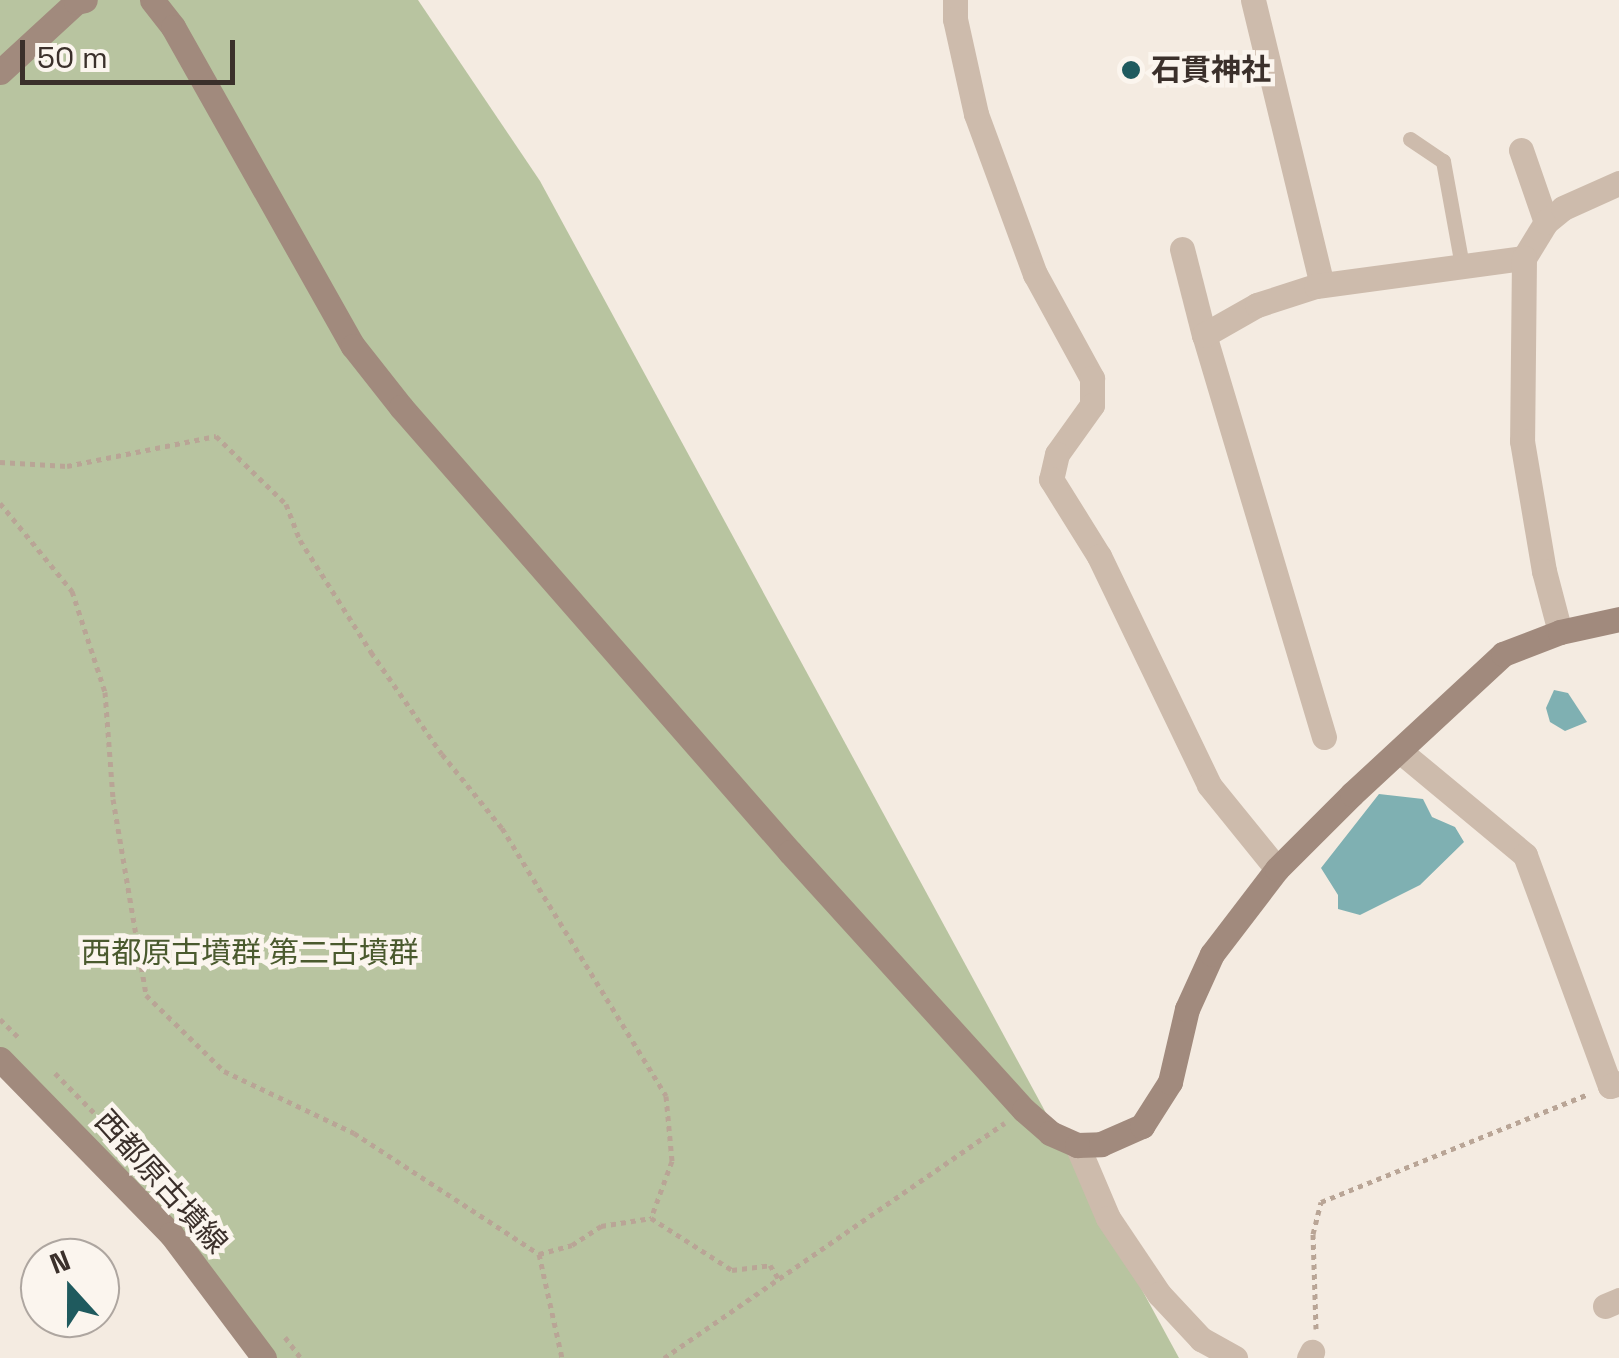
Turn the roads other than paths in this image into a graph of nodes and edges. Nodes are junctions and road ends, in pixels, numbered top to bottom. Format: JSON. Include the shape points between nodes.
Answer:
{"nodes":[{"id":1,"x":86,"y":0,"type":"edge"},
{"id":2,"x":152,"y":0,"type":"edge"},
{"id":3,"x":955,"y":0,"type":"edge"},
{"id":4,"x":1253,"y":0,"type":"edge"},
{"id":5,"x":0,"y":72,"type":"edge"},
{"id":6,"x":1410,"y":139,"type":"dead end"},
{"id":7,"x":1521,"y":150,"type":"dead end"},
{"id":8,"x":1619,"y":183,"type":"edge"},
{"id":9,"x":1546,"y":222,"type":"junction"},
{"id":10,"x":1182,"y":249,"type":"dead end"},
{"id":11,"x":1524,"y":258,"type":"junction"},
{"id":12,"x":1462,"y":266,"type":"junction"},
{"id":13,"x":1322,"y":285,"type":"junction"},
{"id":14,"x":1204,"y":336,"type":"junction"},
{"id":15,"x":1619,"y":619,"type":"edge"},
{"id":16,"x":1560,"y":632,"type":"junction"},
{"id":17,"x":1324,"y":738,"type":"dead end"},
{"id":18,"x":1401,"y":752,"type":"junction"},
{"id":19,"x":1277,"y":869,"type":"junction"},
{"id":20,"x":0,"y":1059,"type":"edge"},
{"id":21,"x":1615,"y":1084,"type":"edge"},
{"id":22,"x":1077,"y":1145,"type":"junction"},
{"id":23,"x":264,"y":1358,"type":"edge"},
{"id":24,"x":1235,"y":1358,"type":"edge"}],
"edges":[{"from":1,"to":5,"type":"street"},
{"from":2,"to":22,"type":"street","via":[[365,362],[790,852],[1024,1110]]},
{"from":3,"to":19,"type":"street","via":[[976,114],[1035,274],[1092,378],[1092,405],[1057,454],[1051,479],[1107,572],[1209,785]]},
{"from":4,"to":13,"type":"street"},
{"from":6,"to":12,"type":"lane","via":[[1442,161]]},
{"from":7,"to":9,"type":"street"},
{"from":8,"to":9,"type":"street"},
{"from":9,"to":11,"type":"street"},
{"from":10,"to":14,"type":"street"},
{"from":11,"to":12,"type":"street"},
{"from":11,"to":16,"type":"street","via":[[1522,441]]},
{"from":12,"to":13,"type":"street"},
{"from":13,"to":14,"type":"street","via":[[1257,305]]},
{"from":14,"to":17,"type":"street"},
{"from":15,"to":16,"type":"street"},
{"from":16,"to":18,"type":"street","via":[[1502,654]]},
{"from":18,"to":19,"type":"street"},
{"from":18,"to":21,"type":"street","via":[[1525,855]]},
{"from":19,"to":22,"type":"street","via":[[1212,954],[1188,1009],[1170,1082],[1142,1126],[1100,1144]]},
{"from":20,"to":23,"type":"street","name":"西都原古墳線","via":[[171,1234]]},
{"from":22,"to":24,"type":"street","via":[[1108,1218],[1160,1294],[1201,1339]]}]}
